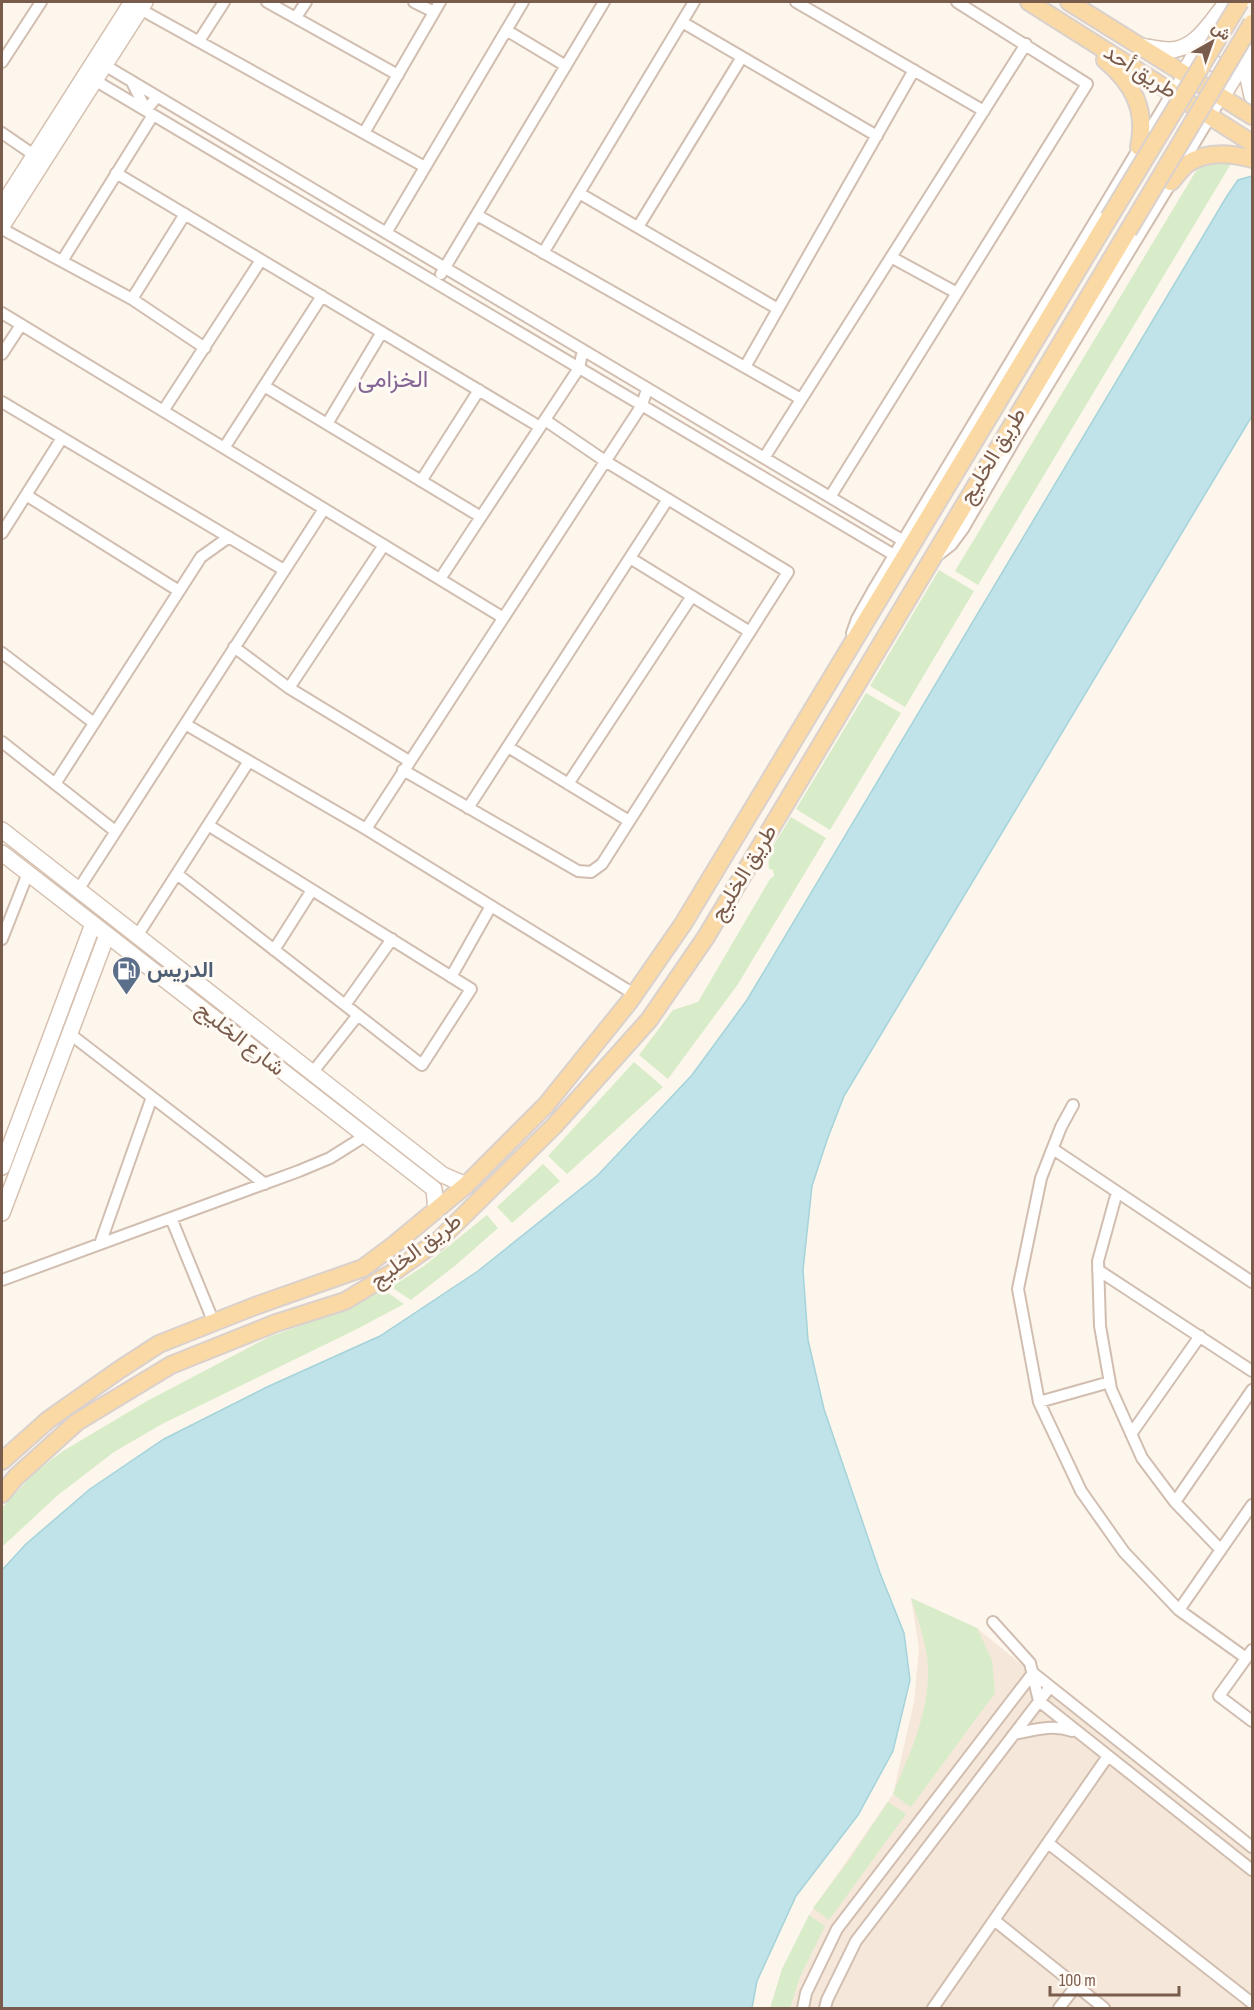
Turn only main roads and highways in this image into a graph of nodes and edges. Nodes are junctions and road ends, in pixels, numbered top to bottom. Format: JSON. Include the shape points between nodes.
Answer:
{"nodes":[{"id":1,"x":1029,"y":2,"type":"edge"},
{"id":2,"x":1069,"y":2,"type":"edge"},
{"id":3,"x":1239,"y":2,"type":"edge"},
{"id":4,"x":1252,"y":23,"type":"edge"},
{"id":5,"x":1087,"y":39,"type":"junction"},
{"id":6,"x":1252,"y":116,"type":"edge"},
{"id":7,"x":1143,"y":141,"type":"road end"},
{"id":8,"x":1252,"y":143,"type":"edge"},
{"id":9,"x":1252,"y":159,"type":"edge"},
{"id":10,"x":1171,"y":182,"type":"road end"},
{"id":11,"x":2,"y":1461,"type":"edge"},
{"id":12,"x":2,"y":1494,"type":"edge"}],
"edges":[{"from":1,"to":5,"type":"main road","name":"طريق أحد"},
{"from":2,"to":6,"type":"main road","name":"طريق أحد"},
{"from":3,"to":11,"type":"main road","name":"طريق الخليج","bridge":true,"via":[[683,924],[634,994],[546,1104],[466,1185],[363,1268],[159,1344],[48,1420]]},
{"from":4,"to":12,"type":"main road","name":"طريق الخليج","bridge":true,"via":[[706,937],[649,1020],[554,1125],[438,1240],[345,1301],[276,1323],[171,1365],[77,1422]]},
{"from":5,"to":7,"type":"main road","via":[[1132,90],[1140,110]]},
{"from":5,"to":8,"type":"main road","name":"طريق أحد"},
{"from":9,"to":10,"type":"main road","via":[[1235,154],[1202,157],[1186,165]]}]}
